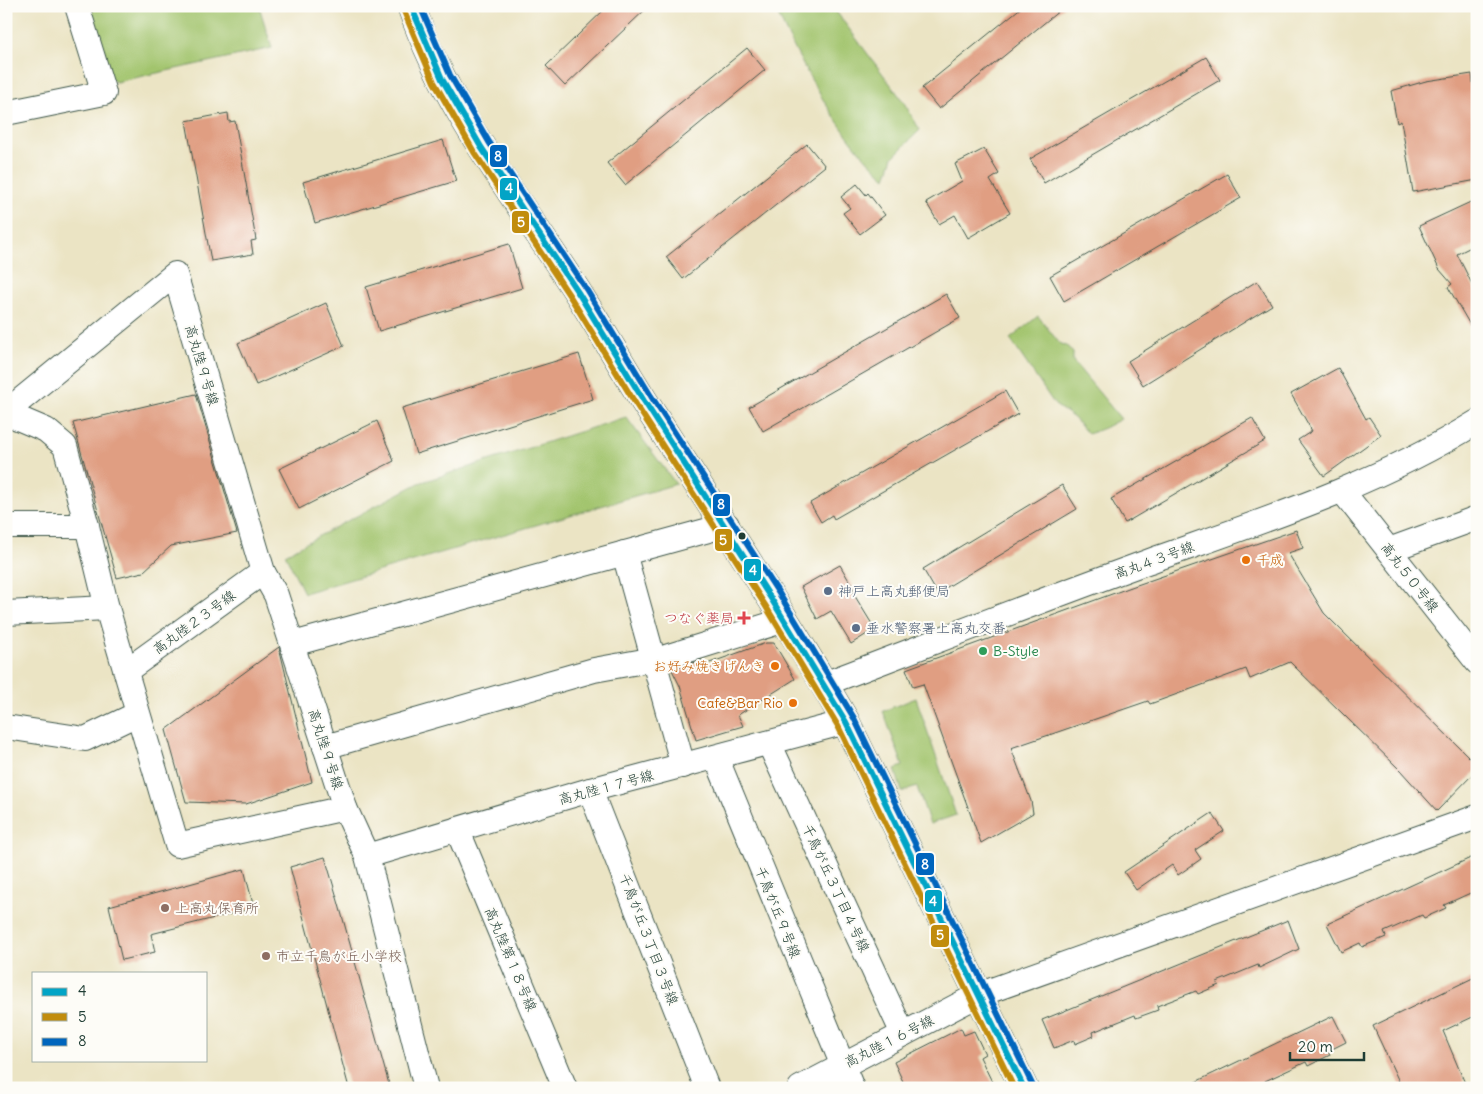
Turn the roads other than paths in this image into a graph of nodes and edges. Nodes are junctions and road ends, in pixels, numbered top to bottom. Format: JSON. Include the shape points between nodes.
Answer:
{"nodes":[{"id":1,"x":77,"y":6,"type":"edge"},
{"id":2,"x":411,"y":6,"type":"edge"},
{"id":3,"x":6,"y":113,"type":"edge"},
{"id":4,"x":6,"y":412,"type":"edge"},
{"id":5,"x":1477,"y":422,"type":"edge"},
{"id":6,"x":1343,"y":492,"type":"junction"},
{"id":7,"x":1477,"y":518,"type":"edge"},
{"id":8,"x":727,"y":525,"type":"junction"},
{"id":9,"x":6,"y":526,"type":"edge"},
{"id":10,"x":87,"y":526,"type":"junction"},
{"id":11,"x":1389,"y":550,"type":"junction"},
{"id":12,"x":624,"y":553,"type":"junction"},
{"id":13,"x":263,"y":572,"type":"junction"},
{"id":14,"x":107,"y":608,"type":"junction"},
{"id":15,"x":6,"y":613,"type":"edge"},
{"id":16,"x":785,"y":620,"type":"junction"},
{"id":17,"x":293,"y":644,"type":"junction"},
{"id":18,"x":655,"y":660,"type":"junction"},
{"id":19,"x":1477,"y":662,"type":"edge"},
{"id":20,"x":126,"y":671,"type":"junction"},
{"id":21,"x":824,"y":684,"type":"junction"},
{"id":22,"x":137,"y":714,"type":"junction"},
{"id":23,"x":846,"y":722,"type":"junction"},
{"id":24,"x":6,"y":727,"type":"edge"},
{"id":25,"x":769,"y":743,"type":"junction"},
{"id":26,"x":325,"y":747,"type":"junction"},
{"id":27,"x":716,"y":758,"type":"junction"},
{"id":28,"x":684,"y":766,"type":"junction"},
{"id":29,"x":590,"y":790,"type":"junction"},
{"id":30,"x":345,"y":808,"type":"junction"},
{"id":31,"x":1477,"y":817,"type":"edge"},
{"id":32,"x":458,"y":830,"type":"junction"},
{"id":33,"x":367,"y":856,"type":"junction"},
{"id":34,"x":978,"y":995,"type":"junction"},
{"id":35,"x":903,"y":1034,"type":"junction"},
{"id":36,"x":841,"y":1066,"type":"junction"},
{"id":37,"x":426,"y":1088,"type":"edge"},
{"id":38,"x":565,"y":1088,"type":"edge"},
{"id":39,"x":707,"y":1088,"type":"edge"},
{"id":40,"x":800,"y":1088,"type":"edge"},
{"id":41,"x":852,"y":1088,"type":"edge"},
{"id":42,"x":1024,"y":1088,"type":"edge"}],
"edges":[{"from":1,"to":3,"type":"street","via":[[104,92]]},
{"from":2,"to":8,"type":"street","via":[[433,62],[484,153],[570,280]]},
{"from":4,"to":10,"type":"street","name":"高丸陸９号線","via":[[46,430],[65,446]]},
{"from":4,"to":13,"type":"street","name":"高丸陸９号線","via":[[175,274]]},
{"from":5,"to":6,"type":"street","name":"高丸４３号線","via":[[1399,466]]},
{"from":6,"to":11,"type":"street","name":"高丸５０号線"},
{"from":6,"to":21,"type":"street","name":"高丸４３号線","via":[[1133,567]]},
{"from":7,"to":11,"type":"street"},
{"from":8,"to":12,"type":"street"},
{"from":8,"to":16,"type":"street"},
{"from":9,"to":10,"type":"street"},
{"from":10,"to":14,"type":"street","name":"高丸陸９号線"},
{"from":11,"to":19,"type":"street","name":"高丸５０号線"},
{"from":12,"to":17,"type":"street"},
{"from":12,"to":18,"type":"street"},
{"from":13,"to":17,"type":"street","name":"高丸陸９号線","via":[[276,595]]},
{"from":13,"to":20,"type":"street","name":"高丸陸２３号線"},
{"from":14,"to":15,"type":"street"},
{"from":14,"to":20,"type":"street","name":"高丸陸９号線"},
{"from":16,"to":18,"type":"street"},
{"from":16,"to":21,"type":"street"},
{"from":17,"to":26,"type":"street","name":"高丸陸９号線"},
{"from":18,"to":26,"type":"street","via":[[594,670]]},
{"from":18,"to":28,"type":"street"},
{"from":20,"to":22,"type":"street","name":"高丸陸９号線"},
{"from":21,"to":23,"type":"street"},
{"from":22,"to":24,"type":"street","via":[[85,739]]},
{"from":22,"to":30,"type":"street","name":"高丸陸９号線","via":[[177,846]]},
{"from":23,"to":25,"type":"street","name":"高丸陸１７号線"},
{"from":23,"to":34,"type":"street"},
{"from":25,"to":27,"type":"street","name":"高丸陸１７号線"},
{"from":25,"to":35,"type":"street","name":"千鳥が丘３丁目４号線"},
{"from":26,"to":30,"type":"street","name":"高丸陸９号線"},
{"from":27,"to":28,"type":"street","name":"高丸陸１７号線"},
{"from":27,"to":36,"type":"street","name":"千鳥が丘９号線"},
{"from":28,"to":29,"type":"street","name":"高丸陸１７号線"},
{"from":29,"to":32,"type":"street","name":"高丸陸１７号線"},
{"from":29,"to":39,"type":"street","name":"千鳥が丘３丁目３号線"},
{"from":30,"to":33,"type":"street"},
{"from":31,"to":34,"type":"street","name":"高丸陸１６号線"},
{"from":32,"to":33,"type":"street","name":"高丸陸１７号線"},
{"from":32,"to":38,"type":"street","name":"高丸陸第１８号線"},
{"from":33,"to":37,"type":"street"},
{"from":34,"to":35,"type":"street","name":"高丸陸１６号線"},
{"from":34,"to":42,"type":"street"},
{"from":35,"to":36,"type":"street","name":"高丸陸１６号線"},
{"from":36,"to":40,"type":"street","name":"高丸陸１６号線"},
{"from":36,"to":41,"type":"street","name":"千鳥が丘９号線"}]}
